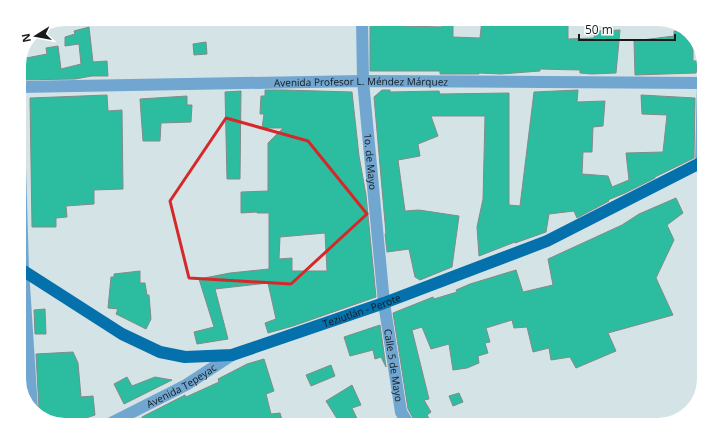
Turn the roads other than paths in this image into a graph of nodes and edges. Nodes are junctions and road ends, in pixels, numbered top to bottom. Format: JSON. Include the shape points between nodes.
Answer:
{"nodes":[{"id":1,"x":362,"y":26,"type":"edge"},
{"id":2,"x":363,"y":81,"type":"junction"},
{"id":3,"x":697,"y":84,"type":"edge"},
{"id":4,"x":26,"y":87,"type":"edge"},
{"id":5,"x":697,"y":165,"type":"edge"},
{"id":6,"x":26,"y":272,"type":"edge"},
{"id":7,"x":384,"y":303,"type":"junction"},
{"id":8,"x":26,"y":347,"type":"edge"},
{"id":9,"x":232,"y":355,"type":"junction"},
{"id":10,"x":31,"y":398,"type":"edge"},
{"id":11,"x":121,"y":418,"type":"edge"},
{"id":12,"x":405,"y":418,"type":"edge"}],
"edges":[{"from":1,"to":2,"type":"street","name":"1o. de Mayo"},
{"from":2,"to":3,"type":"street","name":"Avenida Profesor L. Méndez Márquez"},
{"from":2,"to":4,"type":"street","name":"Avenida Profesor L. Méndez Márquez"},
{"from":2,"to":7,"type":"street","name":"1o. de Mayo"},
{"from":5,"to":7,"type":"main road","name":"Teziutlán - Perote","via":[[547,241]]},
{"from":6,"to":9,"type":"main road","name":"Teziutlán - Perote","via":[[122,334],[160,352],[185,357]]},
{"from":7,"to":9,"type":"main road","name":"Teziutlán - Perote"},
{"from":7,"to":12,"type":"street","name":"Calle 5 de Mayo","via":[[401,412]]},
{"from":8,"to":10,"type":"street"},
{"from":9,"to":11,"type":"street","name":"Avenida Tepeyac","via":[[186,385]]}]}
